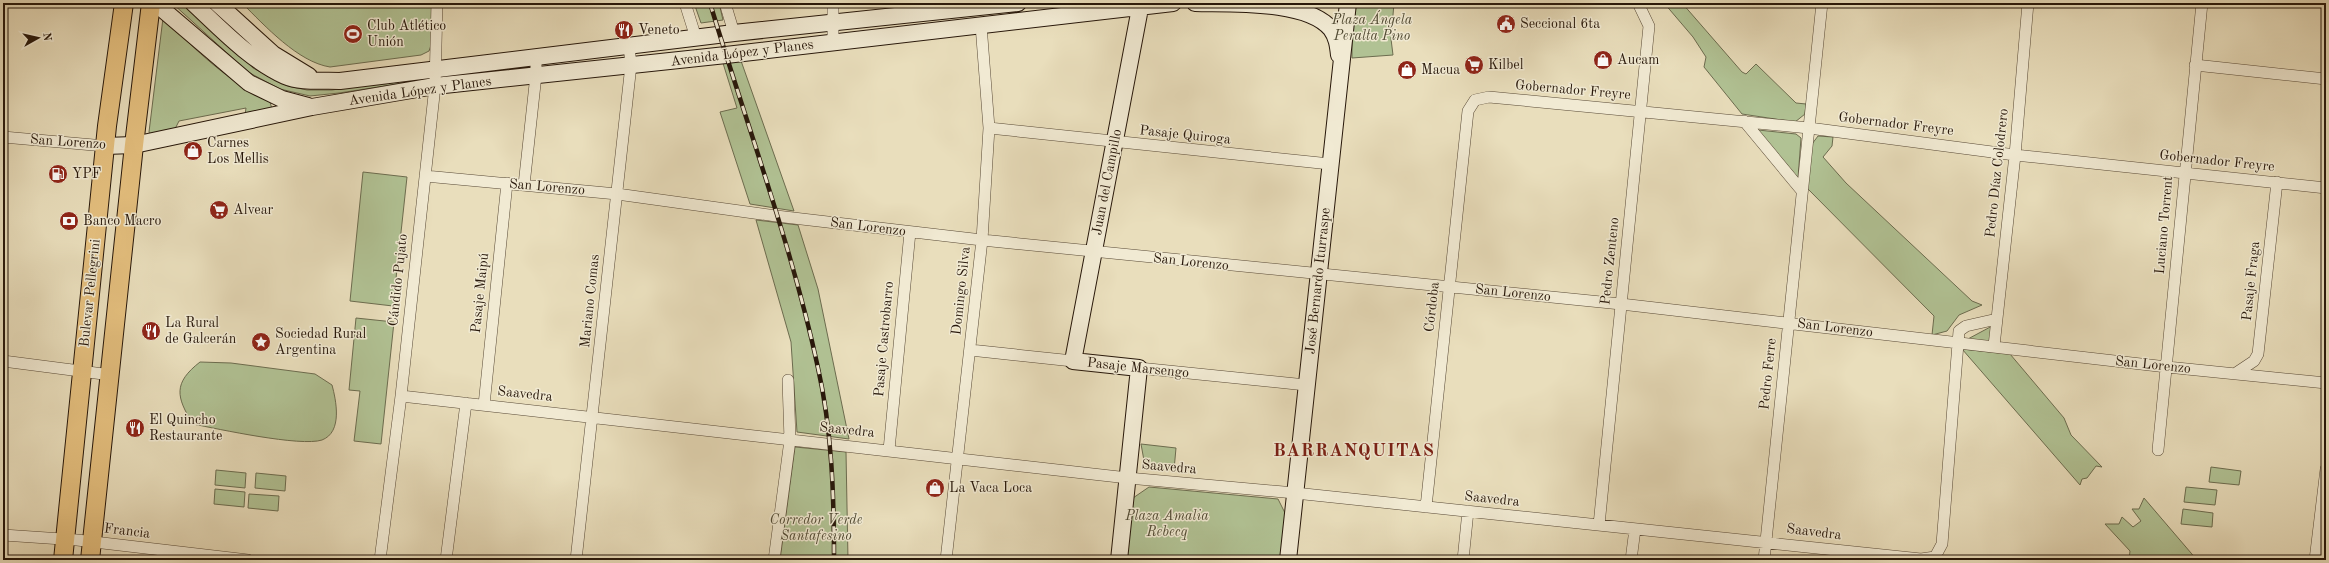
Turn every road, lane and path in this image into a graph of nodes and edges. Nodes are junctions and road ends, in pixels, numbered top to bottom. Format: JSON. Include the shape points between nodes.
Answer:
{"nodes":[{"id":1,"x":124,"y":3,"type":"edge"},
{"id":2,"x":151,"y":3,"type":"edge"},
{"id":3,"x":155,"y":3,"type":"edge"},
{"id":4,"x":194,"y":3,"type":"edge"},
{"id":5,"x":217,"y":3,"type":"edge"},
{"id":6,"x":437,"y":3,"type":"edge"},
{"id":7,"x":685,"y":3,"type":"edge"},
{"id":8,"x":725,"y":3,"type":"edge"},
{"id":9,"x":833,"y":3,"type":"edge"},
{"id":10,"x":1018,"y":3,"type":"edge"},
{"id":11,"x":1173,"y":3,"type":"edge"},
{"id":12,"x":1195,"y":3,"type":"edge"},
{"id":13,"x":1348,"y":3,"type":"edge"},
{"id":14,"x":1638,"y":3,"type":"edge"},
{"id":15,"x":1822,"y":3,"type":"edge"},
{"id":16,"x":2028,"y":3,"type":"edge"},
{"id":17,"x":2202,"y":3,"type":"edge"},
{"id":18,"x":1141,"y":4,"type":"edge"},
{"id":19,"x":1079,"y":8,"type":"edge"},
{"id":20,"x":833,"y":23,"type":"junction"},
{"id":21,"x":981,"y":25,"type":"junction"},
{"id":22,"x":734,"y":34,"type":"junction"},
{"id":23,"x":696,"y":38,"type":"junction"},
{"id":24,"x":834,"y":42,"type":"junction"},
{"id":25,"x":629,"y":46,"type":"junction"},
{"id":26,"x":536,"y":57,"type":"junction"},
{"id":27,"x":631,"y":65,"type":"junction"},
{"id":28,"x":2195,"y":65,"type":"junction"},
{"id":29,"x":436,"y":68,"type":"junction"},
{"id":30,"x":1341,"y":68,"type":"junction"},
{"id":31,"x":536,"y":75,"type":"junction"},
{"id":32,"x":2326,"y":79,"type":"edge"},
{"id":33,"x":318,"y":80,"type":"junction"},
{"id":34,"x":435,"y":86,"type":"junction"},
{"id":35,"x":312,"y":107,"type":"junction"},
{"id":36,"x":1468,"y":111,"type":"joint"},
{"id":37,"x":1641,"y":112,"type":"junction"},
{"id":38,"x":1744,"y":121,"type":"junction"},
{"id":39,"x":989,"y":128,"type":"junction"},
{"id":40,"x":1809,"y":128,"type":"junction"},
{"id":41,"x":3,"y":137,"type":"edge"},
{"id":42,"x":1115,"y":143,"type":"junction"},
{"id":43,"x":134,"y":145,"type":"junction"},
{"id":44,"x":105,"y":146,"type":"junction"},
{"id":45,"x":2015,"y":154,"type":"junction"},
{"id":46,"x":1330,"y":164,"type":"junction"},
{"id":47,"x":2184,"y":173,"type":"junction"},
{"id":48,"x":425,"y":176,"type":"junction"},
{"id":49,"x":2277,"y":182,"type":"junction"},
{"id":50,"x":507,"y":184,"type":"junction"},
{"id":51,"x":524,"y":185,"type":"junction"},
{"id":52,"x":2326,"y":188,"type":"edge"},
{"id":53,"x":1802,"y":191,"type":"junction"},
{"id":54,"x":617,"y":194,"type":"junction"},
{"id":55,"x":910,"y":232,"type":"junction"},
{"id":56,"x":982,"y":240,"type":"junction"},
{"id":57,"x":1094,"y":251,"type":"junction"},
{"id":58,"x":1319,"y":275,"type":"junction"},
{"id":59,"x":1449,"y":287,"type":"junction"},
{"id":60,"x":1621,"y":304,"type":"junction"},
{"id":61,"x":1997,"y":319,"type":"junction"},
{"id":62,"x":1789,"y":323,"type":"junction"},
{"id":63,"x":1957,"y":342,"type":"junction"},
{"id":64,"x":1994,"y":346,"type":"junction"},
{"id":65,"x":970,"y":350,"type":"junction"},
{"id":66,"x":1072,"y":361,"type":"junction"},
{"id":67,"x":3,"y":362,"type":"edge"},
{"id":68,"x":2167,"y":367,"type":"junction"},
{"id":69,"x":1139,"y":368,"type":"junction"},
{"id":70,"x":82,"y":371,"type":"junction"},
{"id":71,"x":2236,"y":373,"type":"junction"},
{"id":72,"x":110,"y":375,"type":"junction"},
{"id":73,"x":788,"y":380,"type":"dead end"},
{"id":74,"x":2326,"y":383,"type":"edge"},
{"id":75,"x":1306,"y":385,"type":"junction"},
{"id":76,"x":401,"y":396,"type":"junction"},
{"id":77,"x":466,"y":403,"type":"junction"},
{"id":78,"x":484,"y":405,"type":"junction"},
{"id":79,"x":592,"y":416,"type":"junction"},
{"id":80,"x":790,"y":440,"type":"junction"},
{"id":81,"x":889,"y":450,"type":"junction"},
{"id":82,"x":2158,"y":450,"type":"dead end"},
{"id":83,"x":958,"y":459,"type":"junction"},
{"id":84,"x":2326,"y":469,"type":"edge"},
{"id":85,"x":1128,"y":478,"type":"junction"},
{"id":86,"x":1294,"y":493,"type":"junction"},
{"id":87,"x":1426,"y":507,"type":"junction"},
{"id":88,"x":1468,"y":511,"type":"junction"},
{"id":89,"x":1598,"y":525,"type":"junction"},
{"id":90,"x":1634,"y":529,"type":"junction"},
{"id":91,"x":3,"y":535,"type":"edge"},
{"id":92,"x":65,"y":540,"type":"junction"},
{"id":93,"x":92,"y":542,"type":"junction"},
{"id":94,"x":1766,"y":542,"type":"junction"},
{"id":95,"x":63,"y":560,"type":"edge"},
{"id":96,"x":90,"y":560,"type":"edge"},
{"id":97,"x":248,"y":560,"type":"edge"},
{"id":98,"x":380,"y":560,"type":"edge"},
{"id":99,"x":446,"y":560,"type":"edge"},
{"id":100,"x":576,"y":560,"type":"edge"},
{"id":101,"x":774,"y":560,"type":"edge"},
{"id":102,"x":946,"y":560,"type":"edge"},
{"id":103,"x":1119,"y":560,"type":"edge"},
{"id":104,"x":1288,"y":560,"type":"edge"},
{"id":105,"x":1463,"y":560,"type":"edge"},
{"id":106,"x":1631,"y":560,"type":"edge"},
{"id":107,"x":1764,"y":560,"type":"edge"},
{"id":108,"x":2315,"y":560,"type":"edge"}],
"edges":[{"from":1,"to":44,"type":"main road","name":"Bulevar Pellegrini"},
{"from":2,"to":43,"type":"main road","name":"Bulevar Pellegrini"},
{"from":3,"to":35,"type":"main road","name":"Avenida López y Planes","via":[[249,83],[282,99]]},
{"from":4,"to":33,"type":"main road","name":"Avenida López y Planes","via":[[249,54],[285,76]]},
{"from":5,"to":33,"type":"main road","name":"Avenida López y Planes","via":[[273,54]]},
{"from":6,"to":29,"type":"street","name":"Cándido Pujato"},
{"from":7,"to":23,"type":"street"},
{"from":8,"to":22,"type":"street"},
{"from":9,"to":20,"type":"street"},
{"from":10,"to":20,"type":"main road","name":"Avenida López y Planes"},
{"from":11,"to":18,"type":"main road","name":"Avenida López y Planes"},
{"from":12,"to":30,"type":"main road","via":[[1280,7],[1307,12],[1323,21],[1334,34]]},
{"from":13,"to":30,"type":"main road","name":"José Bernardo Iturraspe"},
{"from":14,"to":37,"type":"street","name":"Pedro Zenteno","via":[[1650,26]]},
{"from":15,"to":40,"type":"street","name":"Pedro Ferre"},
{"from":16,"to":45,"type":"street","name":"Pedro Díaz Colodrero"},
{"from":17,"to":28,"type":"street","name":"Luciano Torrent"},
{"from":18,"to":19,"type":"main road","name":"Avenida López y Planes"},
{"from":18,"to":42,"type":"main road","name":"Juan del Campillo"},
{"from":19,"to":21,"type":"main road","name":"Avenida López y Planes"},
{"from":20,"to":22,"type":"main road","name":"Avenida López y Planes"},
{"from":20,"to":24,"type":"street"},
{"from":21,"to":24,"type":"main road","name":"Avenida López y Planes"},
{"from":21,"to":39,"type":"street","name":"Domingo Silva"},
{"from":22,"to":23,"type":"main road","name":"Avenida López y Planes"},
{"from":23,"to":25,"type":"main road","name":"Avenida López y Planes"},
{"from":24,"to":27,"type":"main road","name":"Avenida López y Planes"},
{"from":25,"to":26,"type":"main road","name":"Avenida López y Planes"},
{"from":25,"to":27,"type":"street","name":"Mariano Comas"},
{"from":26,"to":29,"type":"main road","name":"Avenida López y Planes"},
{"from":26,"to":31,"type":"street"},
{"from":27,"to":31,"type":"main road","name":"Avenida López y Planes"},
{"from":27,"to":54,"type":"street","name":"Mariano Comas"},
{"from":28,"to":32,"type":"street"},
{"from":28,"to":47,"type":"street","name":"Luciano Torrent"},
{"from":29,"to":33,"type":"main road","name":"Avenida López y Planes","via":[[364,79]]},
{"from":29,"to":34,"type":"street","name":"Cándido Pujato"},
{"from":30,"to":46,"type":"main road","name":"José Bernardo Iturraspe"},
{"from":31,"to":34,"type":"main road","name":"Avenida López y Planes"},
{"from":31,"to":51,"type":"street"},
{"from":34,"to":35,"type":"main road","name":"Avenida López y Planes"},
{"from":34,"to":48,"type":"street","name":"Cándido Pujato"},
{"from":35,"to":43,"type":"main road","name":"Avenida López y Planes"},
{"from":36,"to":37,"type":"street","name":"Gobernador Freyre","via":[[1475,100],[1484,97]]},
{"from":36,"to":59,"type":"street","name":"Córdoba"},
{"from":37,"to":38,"type":"street","name":"Gobernador Freyre"},
{"from":37,"to":60,"type":"street","name":"Pedro Zenteno"},
{"from":38,"to":40,"type":"street","name":"Gobernador Freyre"},
{"from":38,"to":53,"type":"street"},
{"from":39,"to":42,"type":"street","name":"Pasaje Quiroga"},
{"from":39,"to":56,"type":"street","name":"Domingo Silva"},
{"from":40,"to":45,"type":"street","name":"Gobernador Freyre"},
{"from":40,"to":53,"type":"street","name":"Pedro Ferre"},
{"from":41,"to":44,"type":"street","name":"San Lorenzo"},
{"from":42,"to":46,"type":"street","name":"Pasaje Quiroga"},
{"from":42,"to":57,"type":"main road","name":"Juan del Campillo"},
{"from":43,"to":44,"type":"main road","name":"San Lorenzo"},
{"from":43,"to":72,"type":"main road","name":"Bulevar Pellegrini"},
{"from":44,"to":70,"type":"main road","name":"Bulevar Pellegrini"},
{"from":45,"to":47,"type":"street","name":"Gobernador Freyre"},
{"from":45,"to":61,"type":"street","name":"Pedro Díaz Colodrero"},
{"from":46,"to":58,"type":"main road","name":"José Bernardo Iturraspe"},
{"from":47,"to":49,"type":"street","name":"Gobernador Freyre"},
{"from":47,"to":68,"type":"street","name":"Luciano Torrent"},
{"from":48,"to":50,"type":"street","name":"San Lorenzo"},
{"from":48,"to":76,"type":"street","name":"Cándido Pujato"},
{"from":49,"to":52,"type":"street","name":"Gobernador Freyre"},
{"from":49,"to":71,"type":"street","name":"Pasaje Fraga","via":[[2258,354],[2254,361]]},
{"from":50,"to":51,"type":"street","name":"San Lorenzo"},
{"from":50,"to":78,"type":"street","name":"Pasaje Maipú"},
{"from":51,"to":54,"type":"street","name":"San Lorenzo"},
{"from":53,"to":62,"type":"street","name":"Pedro Ferre"},
{"from":54,"to":55,"type":"street","name":"San Lorenzo"},
{"from":54,"to":79,"type":"street","name":"Mariano Comas"},
{"from":55,"to":56,"type":"street","name":"San Lorenzo"},
{"from":55,"to":81,"type":"street","name":"Pasaje Castrobarro"},
{"from":56,"to":57,"type":"street","name":"San Lorenzo"},
{"from":56,"to":65,"type":"street","name":"Domingo Silva"},
{"from":57,"to":58,"type":"street","name":"San Lorenzo"},
{"from":57,"to":66,"type":"main road","name":"Juan del Campillo"},
{"from":58,"to":59,"type":"street","name":"San Lorenzo"},
{"from":58,"to":75,"type":"main road","name":"José Bernardo Iturraspe"},
{"from":59,"to":60,"type":"street","name":"San Lorenzo"},
{"from":59,"to":87,"type":"street","name":"Córdoba"},
{"from":60,"to":62,"type":"street","name":"San Lorenzo"},
{"from":60,"to":89,"type":"street","name":"Pedro Zenteno"},
{"from":61,"to":63,"type":"street","via":[[1966,326],[1959,331]]},
{"from":61,"to":64,"type":"street","name":"Pedro Díaz Colodrero"},
{"from":62,"to":63,"type":"street","name":"San Lorenzo"},
{"from":62,"to":94,"type":"street","name":"Pedro Ferre"},
{"from":63,"to":64,"type":"street","name":"San Lorenzo"},
{"from":63,"to":94,"type":"street","name":"Saavedra","via":[[1942,544],[1935,557],[1921,559]]},
{"from":64,"to":68,"type":"street","name":"San Lorenzo"},
{"from":65,"to":66,"type":"street","name":"Pasaje Marsengo"},
{"from":65,"to":83,"type":"street","name":"Domingo Silva"},
{"from":66,"to":69,"type":"main road","name":"Pasaje Marsengo"},
{"from":67,"to":70,"type":"street"},
{"from":68,"to":71,"type":"street","name":"San Lorenzo"},
{"from":68,"to":82,"type":"street","name":"Luciano Torrent"},
{"from":69,"to":75,"type":"street","name":"Pasaje Marsengo"},
{"from":69,"to":85,"type":"main road"},
{"from":70,"to":72,"type":"street"},
{"from":70,"to":92,"type":"main road","name":"Bulevar Pellegrini"},
{"from":71,"to":74,"type":"street","name":"San Lorenzo"},
{"from":72,"to":93,"type":"main road","name":"Bulevar Pellegrini"},
{"from":73,"to":80,"type":"street"},
{"from":75,"to":86,"type":"main road","name":"José Bernardo Iturraspe"},
{"from":76,"to":77,"type":"street","name":"Saavedra"},
{"from":76,"to":98,"type":"street","name":"Cándido Pujato"},
{"from":77,"to":78,"type":"street","name":"Saavedra"},
{"from":77,"to":99,"type":"street"},
{"from":78,"to":79,"type":"street","name":"Saavedra"},
{"from":79,"to":80,"type":"street","name":"Saavedra"},
{"from":79,"to":100,"type":"street","name":"Mariano Comas"},
{"from":80,"to":81,"type":"street","name":"Saavedra"},
{"from":80,"to":101,"type":"street"},
{"from":81,"to":83,"type":"street","name":"Saavedra"},
{"from":83,"to":85,"type":"street","name":"Saavedra"},
{"from":83,"to":102,"type":"street","name":"Domingo Silva"},
{"from":84,"to":108,"type":"street"},
{"from":85,"to":86,"type":"street","name":"Saavedra"},
{"from":85,"to":103,"type":"main road"},
{"from":86,"to":87,"type":"street","name":"Saavedra"},
{"from":86,"to":104,"type":"main road","name":"José Bernardo Iturraspe"},
{"from":87,"to":88,"type":"street","name":"Saavedra"},
{"from":88,"to":89,"type":"street","name":"Saavedra"},
{"from":88,"to":105,"type":"street"},
{"from":89,"to":90,"type":"street","name":"Saavedra"},
{"from":90,"to":94,"type":"street","name":"Saavedra"},
{"from":90,"to":106,"type":"street"},
{"from":91,"to":92,"type":"street","name":"Francia"},
{"from":92,"to":93,"type":"street","name":"Francia"},
{"from":92,"to":95,"type":"main road","name":"Bulevar Pellegrini"},
{"from":93,"to":96,"type":"main road","name":"Bulevar Pellegrini"},
{"from":93,"to":97,"type":"street","name":"Francia"},
{"from":94,"to":107,"type":"street","name":"Pedro Ferre"}]}
